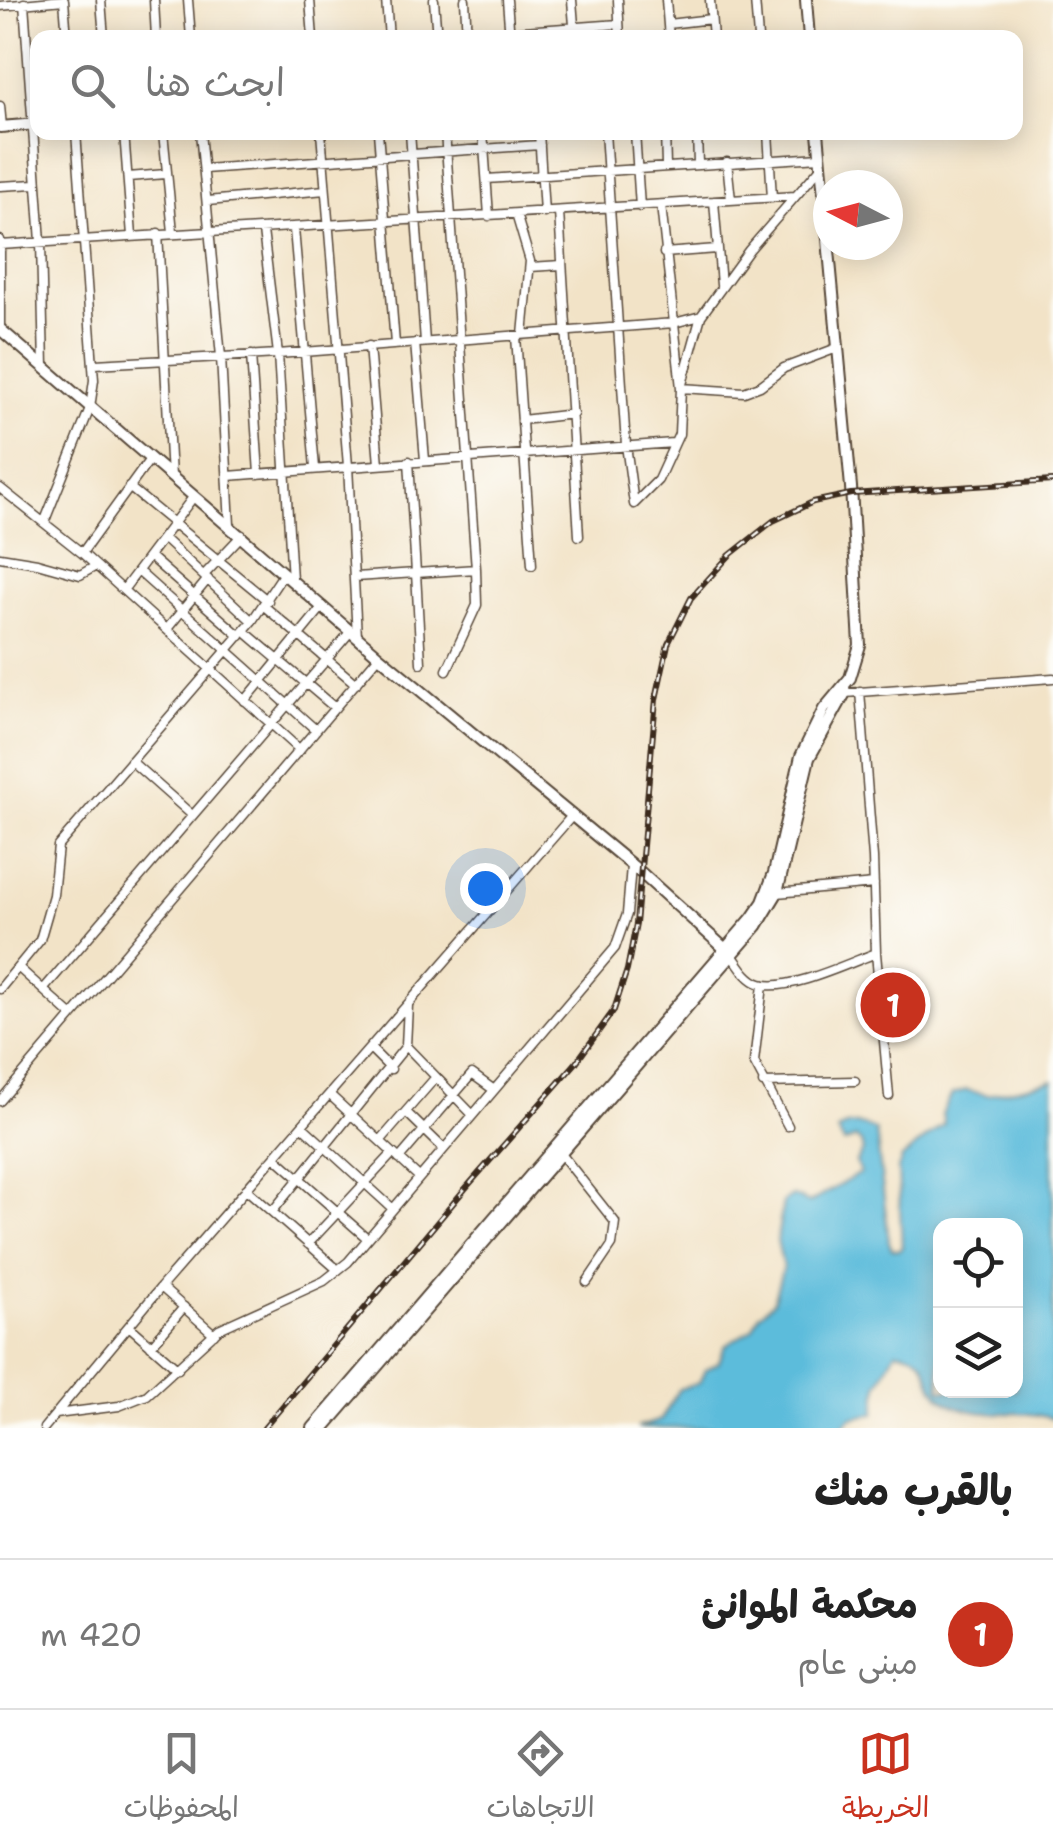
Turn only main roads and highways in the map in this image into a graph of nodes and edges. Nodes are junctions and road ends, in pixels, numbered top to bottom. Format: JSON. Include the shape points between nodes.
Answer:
{"nodes":[{"id":1,"x":806,"y":0,"type":"edge"},
{"id":2,"x":808,"y":30,"type":"edge"},
{"id":3,"x":30,"y":124,"type":"edge"},
{"id":4,"x":1,"y":127,"type":"edge"},
{"id":5,"x":819,"y":140,"type":"edge"},
{"id":6,"x":0,"y":329,"type":"edge"},
{"id":7,"x":729,"y":952,"type":"junction"},
{"id":8,"x":558,"y":1150,"type":"junction"},
{"id":9,"x":313,"y":1428,"type":"edge"},
{"id":10,"x":324,"y":1428,"type":"edge"}],
"edges":[{"from":1,"to":2,"type":"main road"},
{"from":3,"to":4,"type":"main road"},
{"from":5,"to":7,"type":"main road","via":[[860,645],[845,690],[824,709],[801,756],[772,893]]},
{"from":6,"to":7,"type":"main road"},
{"from":7,"to":8,"type":"main road"},
{"from":8,"to":9,"type":"main road"},
{"from":8,"to":10,"type":"main road"}]}
